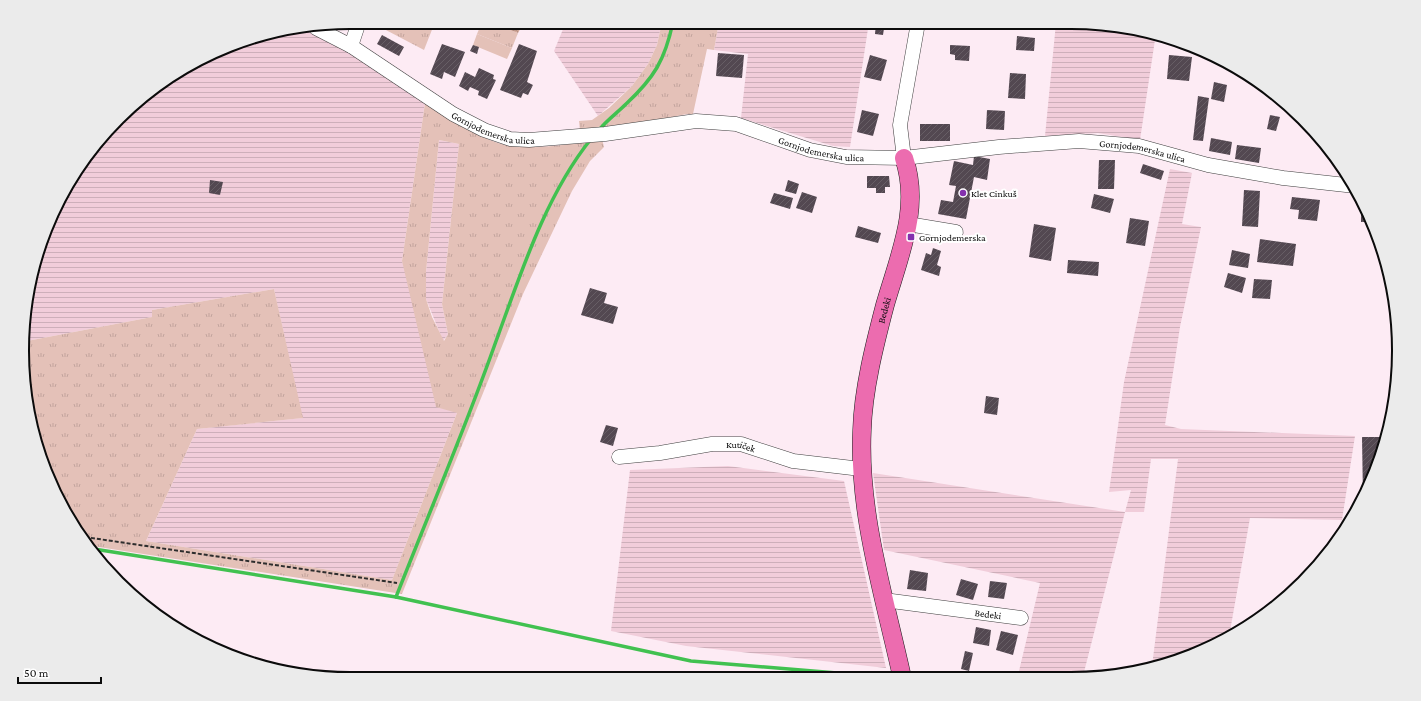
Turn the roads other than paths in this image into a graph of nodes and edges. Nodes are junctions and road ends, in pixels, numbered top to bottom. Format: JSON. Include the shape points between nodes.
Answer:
{"nodes":[{"id":1,"x":357,"y":29,"type":"edge"},
{"id":2,"x":917,"y":29,"type":"edge"},
{"id":3,"x":321,"y":31,"type":"edge"},
{"id":4,"x":351,"y":46,"type":"junction"},
{"id":5,"x":904,"y":158,"type":"junction"},
{"id":6,"x":1346,"y":185,"type":"edge"},
{"id":7,"x":908,"y":224,"type":"junction"},
{"id":8,"x":956,"y":232,"type":"dead end"},
{"id":9,"x":619,"y":457,"type":"dead end"},
{"id":10,"x":861,"y":469,"type":"junction"},
{"id":11,"x":884,"y":600,"type":"junction"},
{"id":12,"x":1021,"y":618,"type":"dead end"},
{"id":13,"x":900,"y":672,"type":"edge"}],
"edges":[{"from":1,"to":4,"type":"street"},
{"from":2,"to":5,"type":"street","name":"Bedeki","via":[[900,125]]},
{"from":3,"to":4,"type":"street","name":"Gornjodemerska ulica"},
{"from":4,"to":5,"type":"street","name":"Gornjodemerska ulica","via":[[453,114],[510,139],[530,140],[605,134],[696,121],[719,122],[752,128],[829,155]]},
{"from":5,"to":6,"type":"street","name":"Gornjodemerska ulica","via":[[1044,143],[1103,142],[1139,146],[1208,165],[1282,178]]},
{"from":5,"to":7,"type":"main road","name":"Bedeki","via":[[911,193]]},
{"from":7,"to":8,"type":"street"},
{"from":7,"to":10,"type":"main road","name":"Bedeki","via":[[875,346],[862,428]]},
{"from":9,"to":10,"type":"street","name":"Kutiček","via":[[712,444],[741,444],[793,461]]},
{"from":10,"to":11,"type":"main road","name":"Bedeki","via":[[865,508]]},
{"from":11,"to":12,"type":"street","name":"Bedeki"},
{"from":11,"to":13,"type":"main road","name":"Bedeki"}]}
